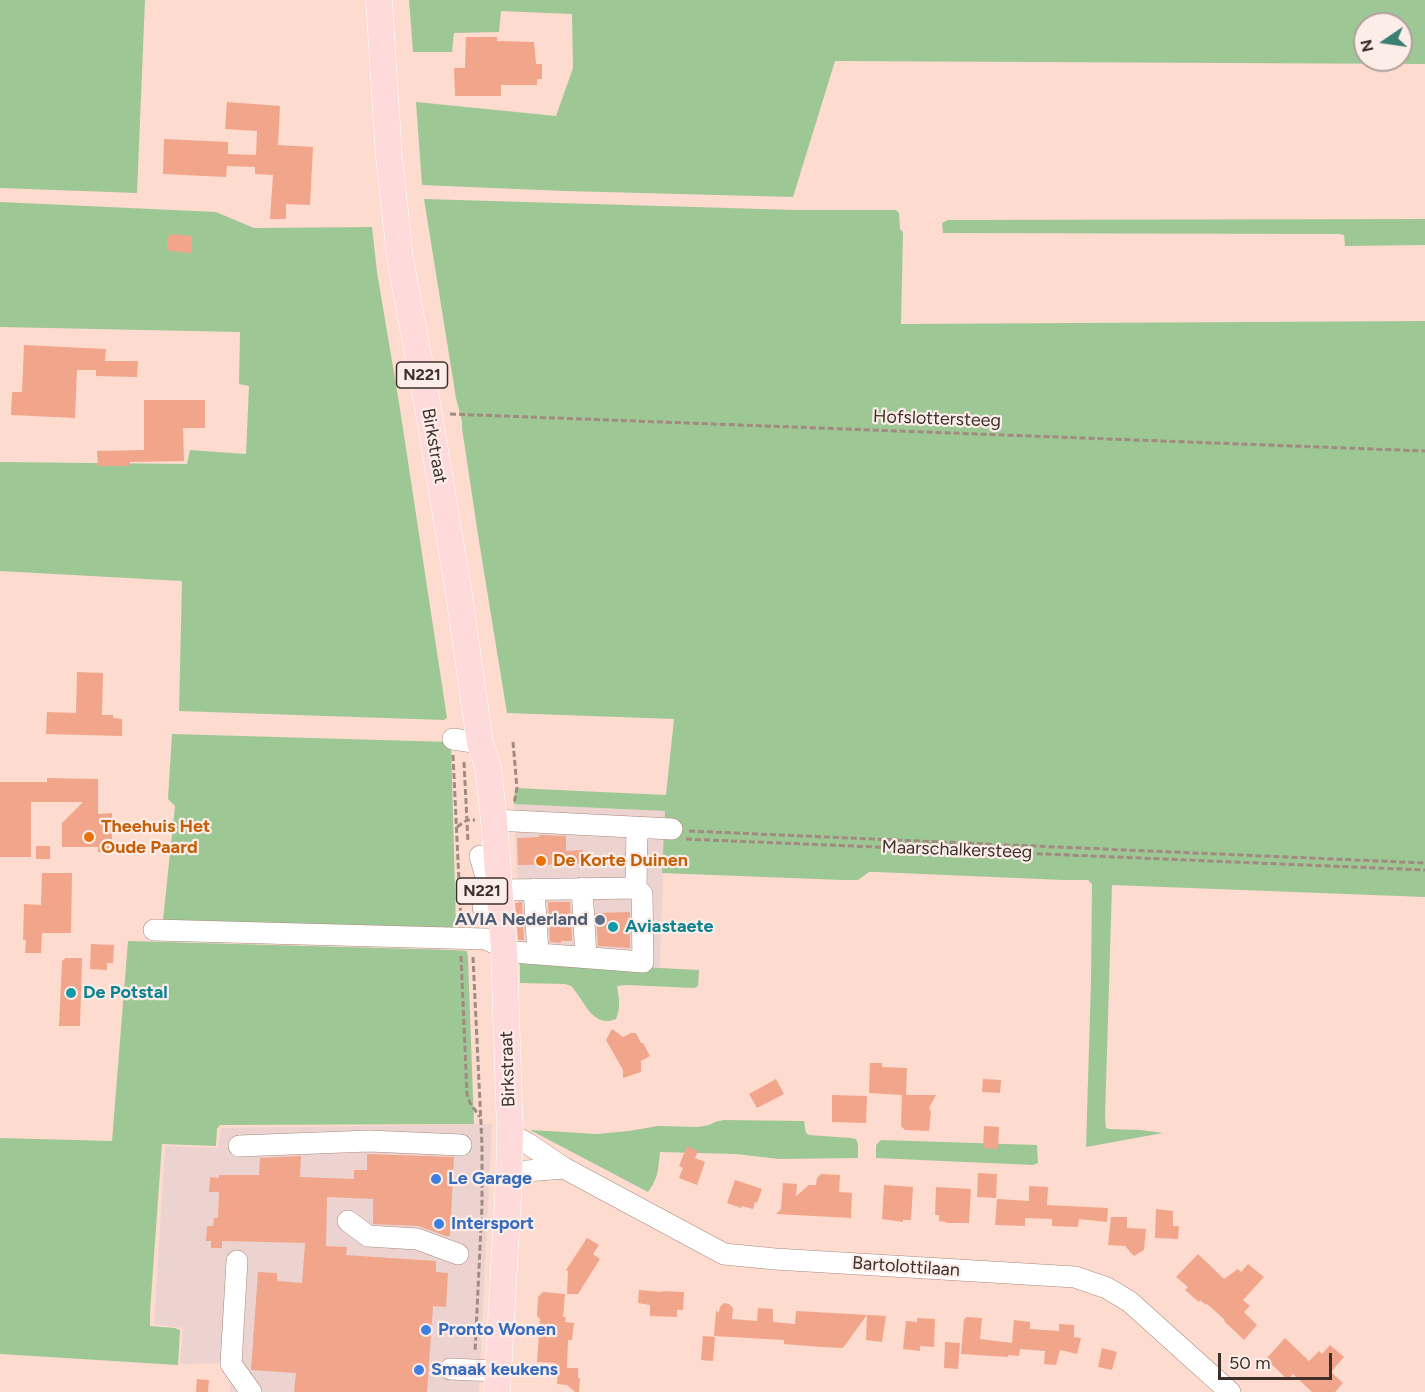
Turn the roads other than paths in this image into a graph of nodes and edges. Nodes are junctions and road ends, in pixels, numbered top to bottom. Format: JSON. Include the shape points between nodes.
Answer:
{"nodes":[{"id":1,"x":379,"y":0,"type":"edge"},
{"id":2,"x":453,"y":739,"type":"dead end"},
{"id":3,"x":481,"y":746,"type":"junction"},
{"id":4,"x":503,"y":815,"type":"junction"},
{"id":5,"x":637,"y":827,"type":"junction"},
{"id":6,"x":681,"y":830,"type":"road end"},
{"id":7,"x":582,"y":888,"type":"junction"},
{"id":8,"x":636,"y":888,"type":"junction"},
{"id":9,"x":534,"y":889,"type":"junction"},
{"id":10,"x":497,"y":896,"type":"junction"},
{"id":11,"x":154,"y":930,"type":"dead end"},
{"id":12,"x":494,"y":944,"type":"junction"},
{"id":13,"x":538,"y":953,"type":"junction"},
{"id":14,"x":586,"y":957,"type":"junction"},
{"id":15,"x":510,"y":1134,"type":"junction"},
{"id":16,"x":461,"y":1145,"type":"dead end"},
{"id":17,"x":239,"y":1146,"type":"dead end"},
{"id":18,"x":564,"y":1168,"type":"junction"},
{"id":19,"x":509,"y":1179,"type":"junction"},
{"id":20,"x":348,"y":1221,"type":"dead end"},
{"id":21,"x":458,"y":1254,"type":"dead end"},
{"id":22,"x":237,"y":1261,"type":"dead end"},
{"id":23,"x":450,"y":1369,"type":"dead end"},
{"id":24,"x":488,"y":1379,"type":"edge"},
{"id":25,"x":251,"y":1392,"type":"edge"},
{"id":26,"x":1230,"y":1392,"type":"edge"}],
"edges":[{"from":1,"to":3,"type":"main road","name":"Birkstraat","number":"N221","via":[[400,258],[459,594]]},
{"from":2,"to":3,"type":"street"},
{"from":3,"to":4,"type":"main road","name":"Birkstraat","number":"N221"},
{"from":3,"to":10,"type":"main road","name":"Birkstraat","number":"N221","via":[[480,856]]},
{"from":4,"to":5,"type":"street"},
{"from":4,"to":10,"type":"main road","name":"Birkstraat","number":"N221"},
{"from":5,"to":6,"type":"street"},
{"from":5,"to":8,"type":"street"},
{"from":7,"to":8,"type":"street"},
{"from":7,"to":9,"type":"street"},
{"from":7,"to":14,"type":"street"},
{"from":8,"to":14,"type":"street","via":[[642,894],[643,962]]},
{"from":9,"to":10,"type":"street"},
{"from":9,"to":13,"type":"street"},
{"from":10,"to":12,"type":"main road","name":"Birkstraat","number":"N221"},
{"from":11,"to":12,"type":"street"},
{"from":12,"to":13,"type":"street"},
{"from":12,"to":15,"type":"main road","name":"Birkstraat","number":"N221"},
{"from":12,"to":24,"type":"main road","name":"Birkstraat","number":"N221","via":[[498,1145]]},
{"from":13,"to":14,"type":"street"},
{"from":15,"to":18,"type":"street","name":"Bartolottilaan"},
{"from":15,"to":19,"type":"main road","name":"Birkstraat","number":"N221"},
{"from":16,"to":17,"type":"street","via":[[369,1141]]},
{"from":18,"to":19,"type":"street","via":[[527,1171]]},
{"from":18,"to":26,"type":"street","name":"Bartolottilaan","via":[[724,1254],[1075,1278],[1107,1288],[1130,1302]]},
{"from":19,"to":24,"type":"main road","name":"Birkstraat","number":"N221"},
{"from":20,"to":21,"type":"street","via":[[368,1236],[417,1239]]},
{"from":22,"to":25,"type":"street","via":[[231,1364]]},
{"from":23,"to":24,"type":"street"}]}
